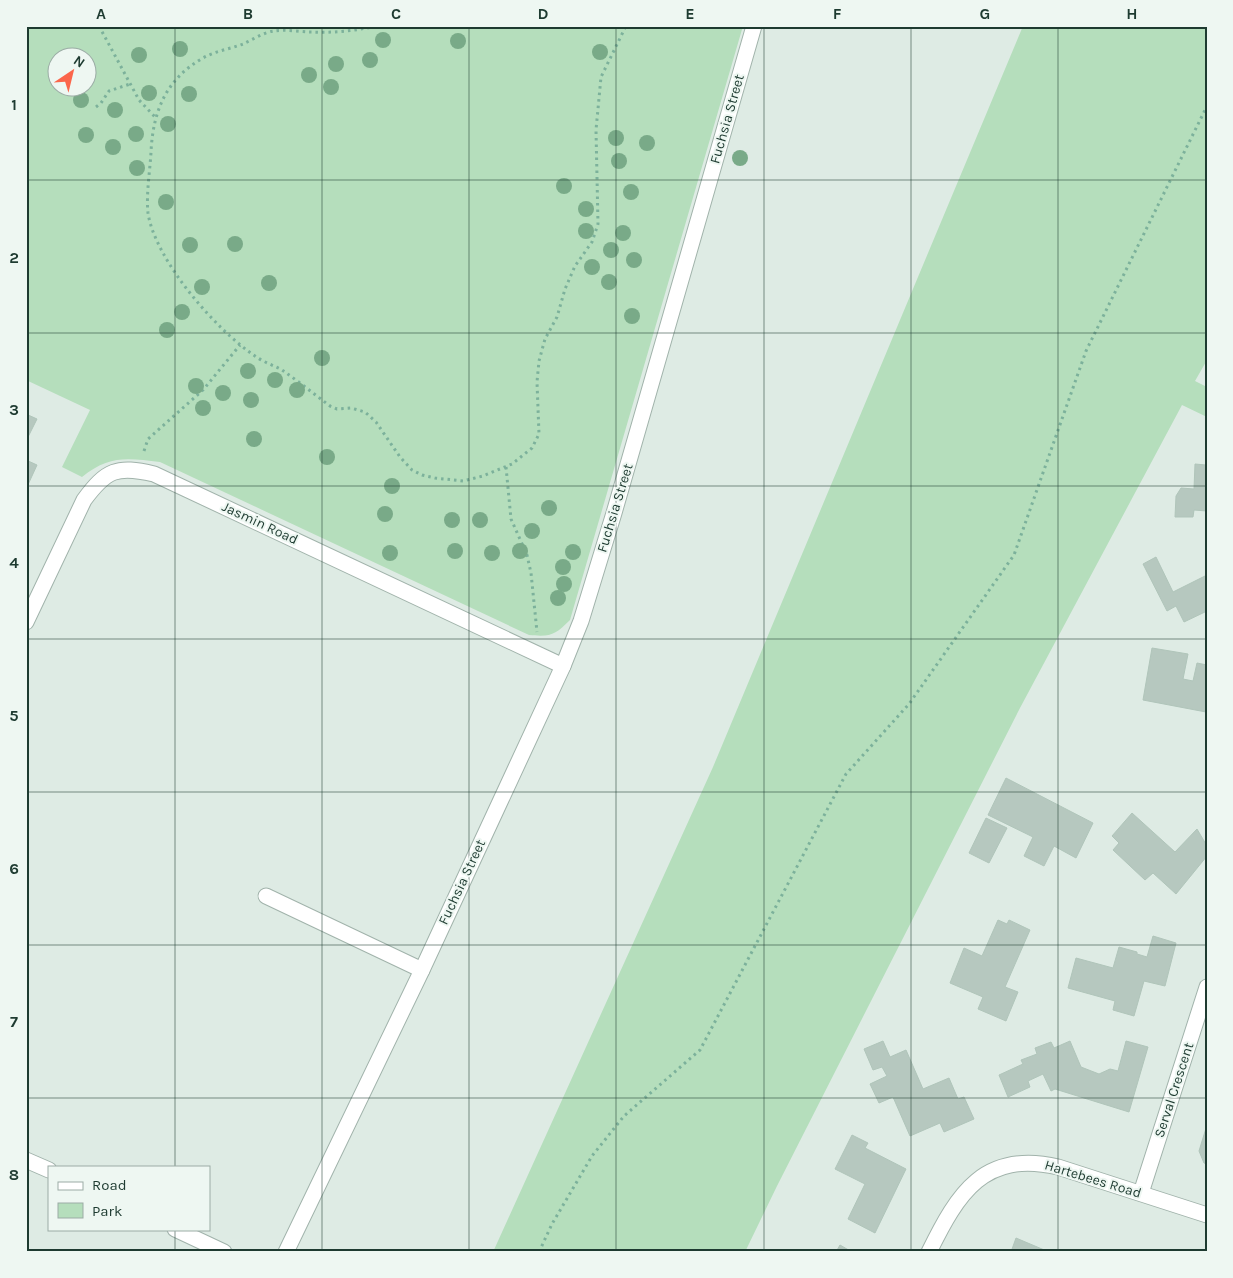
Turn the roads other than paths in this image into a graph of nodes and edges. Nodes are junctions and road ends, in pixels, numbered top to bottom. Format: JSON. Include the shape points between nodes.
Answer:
{"nodes":[{"id":1,"x":754,"y":26,"type":"edge"},
{"id":2,"x":26,"y":622,"type":"edge"},
{"id":3,"x":563,"y":666,"type":"junction"},
{"id":4,"x":266,"y":896,"type":"dead end"},
{"id":5,"x":422,"y":970,"type":"junction"},
{"id":6,"x":1207,"y":987,"type":"edge"},
{"id":7,"x":26,"y":1160,"type":"edge"},
{"id":8,"x":48,"y":1170,"type":"edge"},
{"id":9,"x":1141,"y":1194,"type":"junction"},
{"id":10,"x":1207,"y":1215,"type":"edge"},
{"id":11,"x":177,"y":1230,"type":"edge"},
{"id":12,"x":224,"y":1252,"type":"edge"},
{"id":13,"x":286,"y":1252,"type":"edge"},
{"id":14,"x":929,"y":1252,"type":"edge"}],
"edges":[{"from":1,"to":3,"type":"street","name":"Fuchsia Street","via":[[614,513],[581,621]]},
{"from":2,"to":3,"type":"street","name":"Jasmin Road","via":[[84,500],[107,474],[139,470],[163,478]]},
{"from":3,"to":5,"type":"street","name":"Fuchsia Street"},
{"from":4,"to":5,"type":"street"},
{"from":5,"to":13,"type":"street","name":"Fuchsia Street"},
{"from":6,"to":9,"type":"street","name":"Serval Crescent"},
{"from":7,"to":8,"type":"street"},
{"from":9,"to":10,"type":"street","name":"Hartebees Road"},
{"from":9,"to":14,"type":"street","name":"Hartebees Road","via":[[1039,1163],[1005,1166],[984,1174],[969,1186],[955,1202]]},
{"from":11,"to":12,"type":"street"}]}
